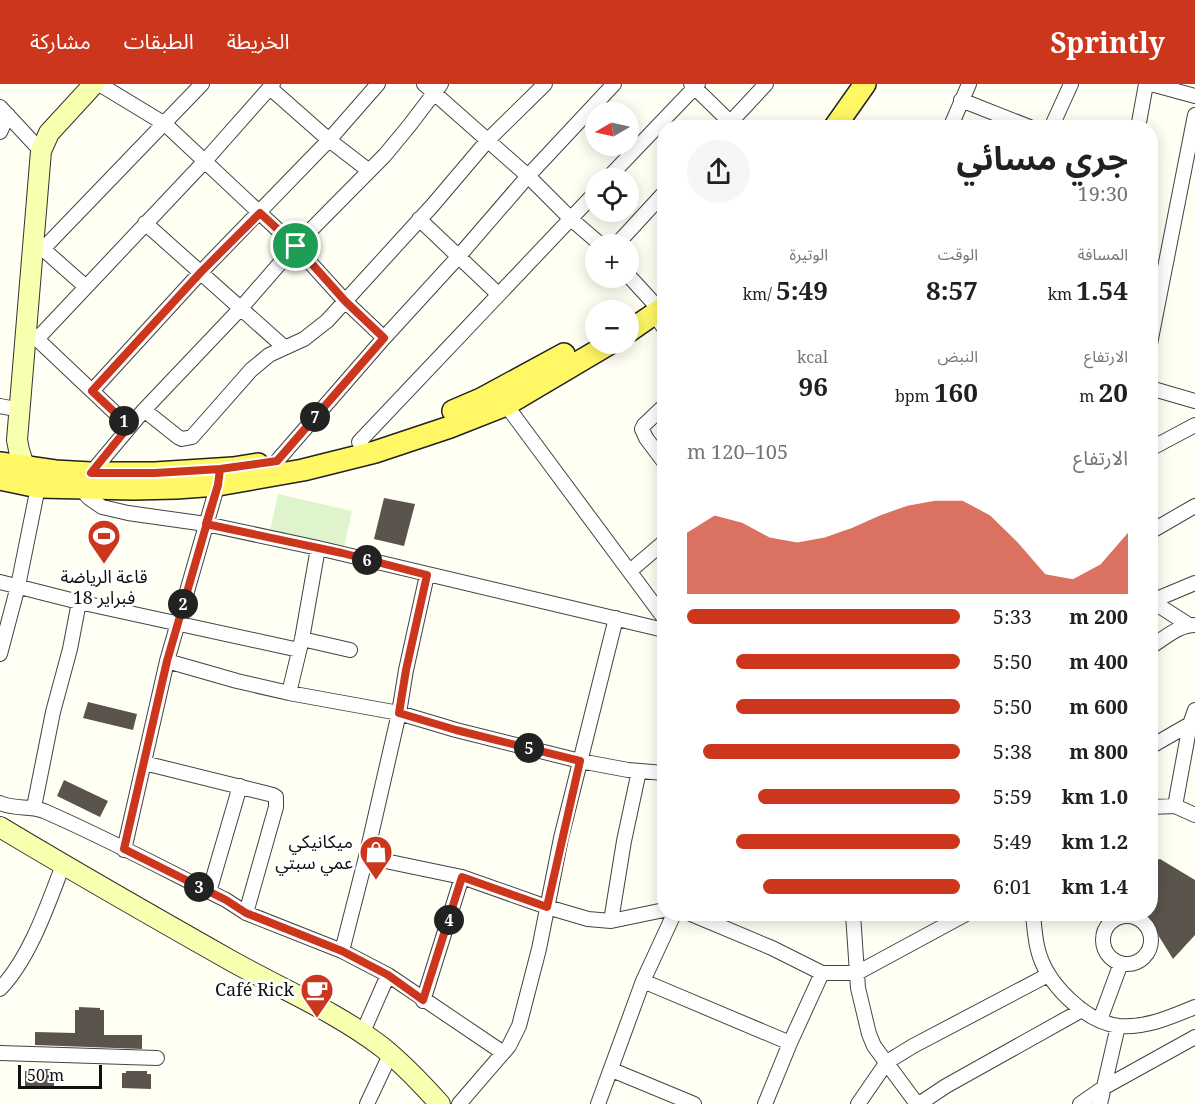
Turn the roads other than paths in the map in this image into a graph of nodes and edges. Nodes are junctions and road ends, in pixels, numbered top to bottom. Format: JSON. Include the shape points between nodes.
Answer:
{"nodes":[{"id":1,"x":94,"y":84,"type":"edge"},
{"id":2,"x":99,"y":84,"type":"edge"},
{"id":3,"x":202,"y":84,"type":"edge"},
{"id":4,"x":378,"y":84,"type":"edge"},
{"id":5,"x":545,"y":84,"type":"edge"},
{"id":6,"x":614,"y":84,"type":"edge"},
{"id":7,"x":766,"y":84,"type":"edge"},
{"id":8,"x":865,"y":84,"type":"edge"},
{"id":9,"x":881,"y":84,"type":"edge"},
{"id":10,"x":969,"y":84,"type":"edge"},
{"id":11,"x":1071,"y":84,"type":"edge"},
{"id":12,"x":1146,"y":84,"type":"edge"},
{"id":13,"x":1151,"y":84,"type":"edge"},
{"id":14,"x":695,"y":85,"type":"edge"},
{"id":15,"x":271,"y":86,"type":"edge"},
{"id":16,"x":433,"y":87,"type":"edge"},
{"id":17,"x":1195,"y":96,"type":"edge"},
{"id":18,"x":961,"y":100,"type":"junction"},
{"id":19,"x":4,"y":111,"type":"edge"},
{"id":20,"x":1195,"y":115,"type":"edge"},
{"id":21,"x":663,"y":120,"type":"edge"},
{"id":22,"x":723,"y":120,"type":"edge"},
{"id":23,"x":732,"y":120,"type":"edge"},
{"id":24,"x":840,"y":120,"type":"edge"},
{"id":25,"x":856,"y":120,"type":"edge"},
{"id":26,"x":953,"y":120,"type":"edge"},
{"id":27,"x":1012,"y":120,"type":"edge"},
{"id":28,"x":1055,"y":120,"type":"edge"},
{"id":29,"x":1139,"y":120,"type":"edge"},
{"id":30,"x":165,"y":124,"type":"junction"},
{"id":31,"x":657,"y":126,"type":"edge"},
{"id":32,"x":0,"y":132,"type":"edge"},
{"id":33,"x":329,"y":140,"type":"junction"},
{"id":34,"x":488,"y":140,"type":"junction"},
{"id":35,"x":41,"y":151,"type":"junction"},
{"id":36,"x":204,"y":162,"type":"junction"},
{"id":37,"x":618,"y":168,"type":"edge"},
{"id":38,"x":1190,"y":168,"type":"edge"},
{"id":39,"x":368,"y":170,"type":"junction"},
{"id":40,"x":528,"y":176,"type":"junction"},
{"id":41,"x":657,"y":200,"type":"edge"},
{"id":42,"x":585,"y":203,"type":"edge"},
{"id":43,"x":260,"y":213,"type":"junction"},
{"id":44,"x":419,"y":219,"type":"junction"},
{"id":45,"x":570,"y":219,"type":"junction"},
{"id":46,"x":145,"y":224,"type":"junction"},
{"id":47,"x":588,"y":234,"type":"edge"},
{"id":48,"x":625,"y":234,"type":"edge"},
{"id":49,"x":296,"y":246,"type":"junction"},
{"id":50,"x":38,"y":253,"type":"junction"},
{"id":51,"x":459,"y":256,"type":"junction"},
{"id":52,"x":201,"y":272,"type":"junction"},
{"id":53,"x":639,"y":286,"type":"edge"},
{"id":54,"x":86,"y":287,"type":"junction"},
{"id":55,"x":498,"y":294,"type":"junction"},
{"id":56,"x":345,"y":301,"type":"junction"},
{"id":57,"x":657,"y":306,"type":"edge"},
{"id":58,"x":241,"y":308,"type":"junction"},
{"id":59,"x":1158,"y":309,"type":"edge"},
{"id":60,"x":657,"y":310,"type":"edge"},
{"id":61,"x":657,"y":311,"type":"edge"},
{"id":62,"x":639,"y":313,"type":"edge"},
{"id":63,"x":639,"y":324,"type":"edge"},
{"id":64,"x":32,"y":335,"type":"junction"},
{"id":65,"x":384,"y":338,"type":"junction"},
{"id":66,"x":585,"y":342,"type":"edge"},
{"id":67,"x":284,"y":347,"type":"junction"},
{"id":68,"x":592,"y":354,"type":"edge"},
{"id":69,"x":1158,"y":390,"type":"edge"},
{"id":70,"x":92,"y":391,"type":"junction"},
{"id":71,"x":1195,"y":401,"type":"edge"},
{"id":72,"x":506,"y":405,"type":"junction"},
{"id":73,"x":0,"y":406,"type":"edge"},
{"id":74,"x":21,"y":410,"type":"junction"},
{"id":75,"x":144,"y":410,"type":"junction"},
{"id":76,"x":657,"y":413,"type":"edge"},
{"id":77,"x":1195,"y":425,"type":"edge"},
{"id":78,"x":129,"y":426,"type":"junction"},
{"id":79,"x":359,"y":442,"type":"junction"},
{"id":80,"x":1158,"y":445,"type":"edge"},
{"id":81,"x":657,"y":453,"type":"edge"},
{"id":82,"x":277,"y":461,"type":"junction"},
{"id":83,"x":0,"y":463,"type":"edge"},
{"id":84,"x":24,"y":466,"type":"junction"},
{"id":85,"x":219,"y":477,"type":"junction"},
{"id":86,"x":0,"y":479,"type":"edge"},
{"id":87,"x":85,"y":481,"type":"junction"},
{"id":88,"x":38,"y":487,"type":"junction"},
{"id":89,"x":1195,"y":506,"type":"edge"},
{"id":90,"x":206,"y":524,"type":"junction"},
{"id":91,"x":1158,"y":527,"type":"edge"},
{"id":92,"x":318,"y":548,"type":"junction"},
{"id":93,"x":657,"y":548,"type":"edge"},
{"id":94,"x":630,"y":571,"type":"junction"},
{"id":95,"x":427,"y":575,"type":"junction"},
{"id":96,"x":0,"y":582,"type":"edge"},
{"id":97,"x":1195,"y":583,"type":"edge"},
{"id":98,"x":18,"y":586,"type":"junction"},
{"id":99,"x":1158,"y":598,"type":"edge"},
{"id":100,"x":79,"y":602,"type":"junction"},
{"id":101,"x":1158,"y":605,"type":"edge"},
{"id":102,"x":657,"y":608,"type":"edge"},
{"id":103,"x":616,"y":618,"type":"junction"},
{"id":104,"x":177,"y":624,"type":"junction"},
{"id":105,"x":1192,"y":625,"type":"edge"},
{"id":106,"x":657,"y":628,"type":"edge"},
{"id":107,"x":1158,"y":642,"type":"edge"},
{"id":108,"x":300,"y":645,"type":"junction"},
{"id":109,"x":350,"y":650,"type":"dead end"},
{"id":110,"x":0,"y":654,"type":"edge"},
{"id":111,"x":167,"y":661,"type":"junction"},
{"id":112,"x":289,"y":693,"type":"junction"},
{"id":113,"x":1195,"y":711,"type":"edge"},
{"id":114,"x":399,"y":713,"type":"junction"},
{"id":115,"x":1190,"y":724,"type":"junction"},
{"id":116,"x":1158,"y":742,"type":"edge"},
{"id":117,"x":580,"y":761,"type":"junction"},
{"id":118,"x":144,"y":763,"type":"junction"},
{"id":119,"x":639,"y":771,"type":"junction"},
{"id":120,"x":657,"y":772,"type":"edge"},
{"id":121,"x":240,"y":786,"type":"junction"},
{"id":122,"x":0,"y":803,"type":"edge"},
{"id":123,"x":1175,"y":806,"type":"junction"},
{"id":124,"x":34,"y":807,"type":"junction"},
{"id":125,"x":1158,"y":807,"type":"edge"},
{"id":126,"x":1195,"y":815,"type":"edge"},
{"id":127,"x":0,"y":827,"type":"edge"},
{"id":128,"x":124,"y":849,"type":"junction"},
{"id":129,"x":366,"y":857,"type":"junction"},
{"id":130,"x":63,"y":865,"type":"junction"},
{"id":131,"x":462,"y":877,"type":"junction"},
{"id":132,"x":209,"y":892,"type":"junction"},
{"id":133,"x":547,"y":907,"type":"junction"},
{"id":134,"x":657,"y":911,"type":"edge"},
{"id":135,"x":246,"y":913,"type":"junction"},
{"id":136,"x":611,"y":921,"type":"junction"},
{"id":137,"x":671,"y":921,"type":"edge"},
{"id":138,"x":708,"y":921,"type":"edge"},
{"id":139,"x":853,"y":921,"type":"edge"},
{"id":140,"x":953,"y":921,"type":"edge"},
{"id":141,"x":1034,"y":921,"type":"edge"},
{"id":142,"x":342,"y":951,"type":"junction"},
{"id":143,"x":1121,"y":963,"type":"dead end"},
{"id":144,"x":6,"y":973,"type":"edge"},
{"id":145,"x":857,"y":973,"type":"junction"},
{"id":146,"x":822,"y":974,"type":"junction"},
{"id":147,"x":388,"y":975,"type":"junction"},
{"id":148,"x":1048,"y":975,"type":"junction"},
{"id":149,"x":643,"y":981,"type":"junction"},
{"id":150,"x":0,"y":989,"type":"edge"},
{"id":151,"x":423,"y":1000,"type":"junction"},
{"id":152,"x":1195,"y":1007,"type":"edge"},
{"id":153,"x":1082,"y":1010,"type":"junction"},
{"id":154,"x":1100,"y":1020,"type":"junction"},
{"id":155,"x":1118,"y":1026,"type":"junction"},
{"id":156,"x":362,"y":1034,"type":"junction"},
{"id":157,"x":1195,"y":1037,"type":"edge"},
{"id":158,"x":790,"y":1043,"type":"junction"},
{"id":159,"x":502,"y":1052,"type":"junction"},
{"id":160,"x":0,"y":1053,"type":"edge"},
{"id":161,"x":390,"y":1054,"type":"junction"},
{"id":162,"x":157,"y":1058,"type":"dead end"},
{"id":163,"x":887,"y":1062,"type":"junction"},
{"id":164,"x":612,"y":1070,"type":"junction"},
{"id":165,"x":1103,"y":1088,"type":"junction"},
{"id":166,"x":367,"y":1104,"type":"edge"},
{"id":167,"x":440,"y":1104,"type":"edge"},
{"id":168,"x":459,"y":1104,"type":"edge"},
{"id":169,"x":598,"y":1104,"type":"edge"},
{"id":170,"x":694,"y":1104,"type":"edge"},
{"id":171,"x":765,"y":1104,"type":"edge"},
{"id":172,"x":858,"y":1104,"type":"edge"},
{"id":173,"x":918,"y":1104,"type":"edge"},
{"id":174,"x":1080,"y":1104,"type":"edge"},
{"id":175,"x":1100,"y":1104,"type":"edge"}],
"edges":[{"from":1,"to":35,"type":"main road","via":[[49,133]]},
{"from":2,"to":30,"type":"street"},
{"from":3,"to":30,"type":"street"},
{"from":4,"to":33,"type":"street"},
{"from":5,"to":34,"type":"street"},
{"from":6,"to":40,"type":"street"},
{"from":7,"to":23,"type":"street"},
{"from":8,"to":24,"type":"main road"},
{"from":9,"to":25,"type":"main road"},
{"from":10,"to":18,"type":"street"},
{"from":11,"to":28,"type":"street"},
{"from":12,"to":29,"type":"street"},
{"from":13,"to":17,"type":"street"},
{"from":14,"to":21,"type":"street"},
{"from":14,"to":22,"type":"street"},
{"from":15,"to":33,"type":"street"},
{"from":15,"to":36,"type":"street"},
{"from":16,"to":34,"type":"street"},
{"from":16,"to":39,"type":"street","via":[[409,126]]},
{"from":18,"to":26,"type":"street"},
{"from":18,"to":27,"type":"street"},
{"from":19,"to":32,"type":"street"},
{"from":19,"to":35,"type":"street"},
{"from":20,"to":38,"type":"street"},
{"from":30,"to":36,"type":"street"},
{"from":30,"to":50,"type":"street"},
{"from":31,"to":37,"type":"street"},
{"from":33,"to":39,"type":"street"},
{"from":33,"to":43,"type":"street"},
{"from":34,"to":40,"type":"street"},
{"from":34,"to":44,"type":"street"},
{"from":35,"to":50,"type":"main road"},
{"from":36,"to":43,"type":"street"},
{"from":36,"to":46,"type":"street"},
{"from":38,"to":59,"type":"street"},
{"from":39,"to":49,"type":"street"},
{"from":40,"to":45,"type":"street"},
{"from":40,"to":51,"type":"street"},
{"from":41,"to":48,"type":"street"},
{"from":42,"to":45,"type":"street"},
{"from":43,"to":49,"type":"street"},
{"from":43,"to":52,"type":"street"},
{"from":44,"to":51,"type":"street"},
{"from":44,"to":56,"type":"street"},
{"from":45,"to":47,"type":"street"},
{"from":45,"to":55,"type":"street"},
{"from":46,"to":52,"type":"street"},
{"from":46,"to":54,"type":"street"},
{"from":49,"to":56,"type":"street"},
{"from":49,"to":58,"type":"street"},
{"from":50,"to":54,"type":"street"},
{"from":50,"to":64,"type":"main road"},
{"from":51,"to":55,"type":"street"},
{"from":51,"to":65,"type":"street"},
{"from":52,"to":58,"type":"street"},
{"from":52,"to":70,"type":"street"},
{"from":53,"to":57,"type":"street"},
{"from":54,"to":64,"type":"street"},
{"from":55,"to":79,"type":"street"},
{"from":56,"to":65,"type":"street"},
{"from":56,"to":67,"type":"street","via":[[316,331]]},
{"from":58,"to":67,"type":"street"},
{"from":58,"to":75,"type":"street"},
{"from":60,"to":62,"type":"main road"},
{"from":61,"to":63,"type":"main road"},
{"from":64,"to":70,"type":"street"},
{"from":64,"to":74,"type":"main road"},
{"from":65,"to":82,"type":"street"},
{"from":66,"to":79,"type":"main road","via":[[468,405]]},
{"from":67,"to":75,"type":"street","via":[[251,370],[192,437],[178,437]]},
{"from":68,"to":72,"type":"main road"},
{"from":69,"to":71,"type":"street"},
{"from":70,"to":78,"type":"street"},
{"from":72,"to":85,"type":"main road","via":[[375,452],[303,470]]},
{"from":72,"to":94,"type":"street"},
{"from":73,"to":74,"type":"street"},
{"from":74,"to":84,"type":"main road","via":[[17,440]]},
{"from":75,"to":78,"type":"street"},
{"from":76,"to":81,"type":"street","via":[[642,429]]},
{"from":77,"to":80,"type":"street"},
{"from":78,"to":87,"type":"street"},
{"from":79,"to":82,"type":"main road"},
{"from":82,"to":85,"type":"main road"},
{"from":83,"to":84,"type":"main road"},
{"from":84,"to":87,"type":"main road"},
{"from":84,"to":88,"type":"main road"},
{"from":85,"to":87,"type":"main road","via":[[155,473]]},
{"from":85,"to":90,"type":"street"},
{"from":86,"to":88,"type":"main road"},
{"from":87,"to":88,"type":"main road"},
{"from":87,"to":90,"type":"street","via":[[89,498],[102,507]]},
{"from":88,"to":98,"type":"street"},
{"from":89,"to":91,"type":"street"},
{"from":90,"to":92,"type":"street"},
{"from":90,"to":104,"type":"street"},
{"from":92,"to":95,"type":"street"},
{"from":92,"to":108,"type":"street"},
{"from":93,"to":94,"type":"street"},
{"from":94,"to":102,"type":"street"},
{"from":95,"to":103,"type":"street"},
{"from":95,"to":114,"type":"street"},
{"from":96,"to":98,"type":"street"},
{"from":97,"to":99,"type":"street"},
{"from":98,"to":100,"type":"street"},
{"from":98,"to":110,"type":"street"},
{"from":100,"to":104,"type":"street"},
{"from":100,"to":124,"type":"street"},
{"from":101,"to":105,"type":"street"},
{"from":103,"to":106,"type":"street"},
{"from":103,"to":117,"type":"street"},
{"from":104,"to":108,"type":"street"},
{"from":104,"to":111,"type":"street"},
{"from":105,"to":107,"type":"street"},
{"from":108,"to":109,"type":"street"},
{"from":108,"to":112,"type":"street"},
{"from":111,"to":112,"type":"street"},
{"from":111,"to":118,"type":"street"},
{"from":112,"to":114,"type":"street"},
{"from":113,"to":115,"type":"street"},
{"from":114,"to":117,"type":"street"},
{"from":114,"to":129,"type":"street"},
{"from":115,"to":116,"type":"street"},
{"from":115,"to":123,"type":"street"},
{"from":117,"to":119,"type":"street"},
{"from":117,"to":133,"type":"street"},
{"from":118,"to":121,"type":"street"},
{"from":118,"to":128,"type":"street"},
{"from":119,"to":120,"type":"street"},
{"from":119,"to":136,"type":"street"},
{"from":121,"to":132,"type":"street"},
{"from":121,"to":135,"type":"street","via":[[273,795],[277,802]]},
{"from":122,"to":124,"type":"street","via":[[11,808]]},
{"from":123,"to":125,"type":"street"},
{"from":123,"to":126,"type":"street"},
{"from":124,"to":128,"type":"street"},
{"from":127,"to":130,"type":"main road"},
{"from":128,"to":132,"type":"street"},
{"from":129,"to":131,"type":"street"},
{"from":129,"to":142,"type":"street"},
{"from":130,"to":144,"type":"street","via":[[40,922]]},
{"from":130,"to":156,"type":"main road"},
{"from":131,"to":133,"type":"street"},
{"from":131,"to":151,"type":"street"},
{"from":132,"to":135,"type":"street"},
{"from":133,"to":136,"type":"street"},
{"from":133,"to":159,"type":"street","via":[[519,1026],[513,1041]]},
{"from":134,"to":136,"type":"street"},
{"from":135,"to":142,"type":"street"},
{"from":137,"to":149,"type":"street"},
{"from":138,"to":146,"type":"street"},
{"from":139,"to":145,"type":"street"},
{"from":140,"to":145,"type":"street"},
{"from":141,"to":148,"type":"street","via":[[1038,951]]},
{"from":142,"to":147,"type":"street"},
{"from":143,"to":154,"type":"street"},
{"from":144,"to":150,"type":"street"},
{"from":145,"to":146,"type":"street"},
{"from":145,"to":163,"type":"street","via":[[868,1034]]},
{"from":146,"to":158,"type":"street"},
{"from":147,"to":151,"type":"street"},
{"from":147,"to":156,"type":"street"},
{"from":148,"to":153,"type":"street"},
{"from":148,"to":163,"type":"street"},
{"from":149,"to":158,"type":"street"},
{"from":149,"to":164,"type":"street"},
{"from":151,"to":159,"type":"street"},
{"from":152,"to":155,"type":"street","via":[[1141,1025]]},
{"from":153,"to":154,"type":"street"},
{"from":153,"to":173,"type":"street"},
{"from":154,"to":155,"type":"street"},
{"from":155,"to":165,"type":"street"},
{"from":156,"to":161,"type":"main road"},
{"from":157,"to":165,"type":"street"},
{"from":158,"to":171,"type":"street"},
{"from":159,"to":168,"type":"street"},
{"from":160,"to":162,"type":"street"},
{"from":161,"to":166,"type":"street"},
{"from":161,"to":167,"type":"main road"},
{"from":163,"to":172,"type":"street"},
{"from":163,"to":173,"type":"street"},
{"from":164,"to":169,"type":"street"},
{"from":164,"to":170,"type":"street"},
{"from":165,"to":174,"type":"street"},
{"from":165,"to":175,"type":"street"}]}
